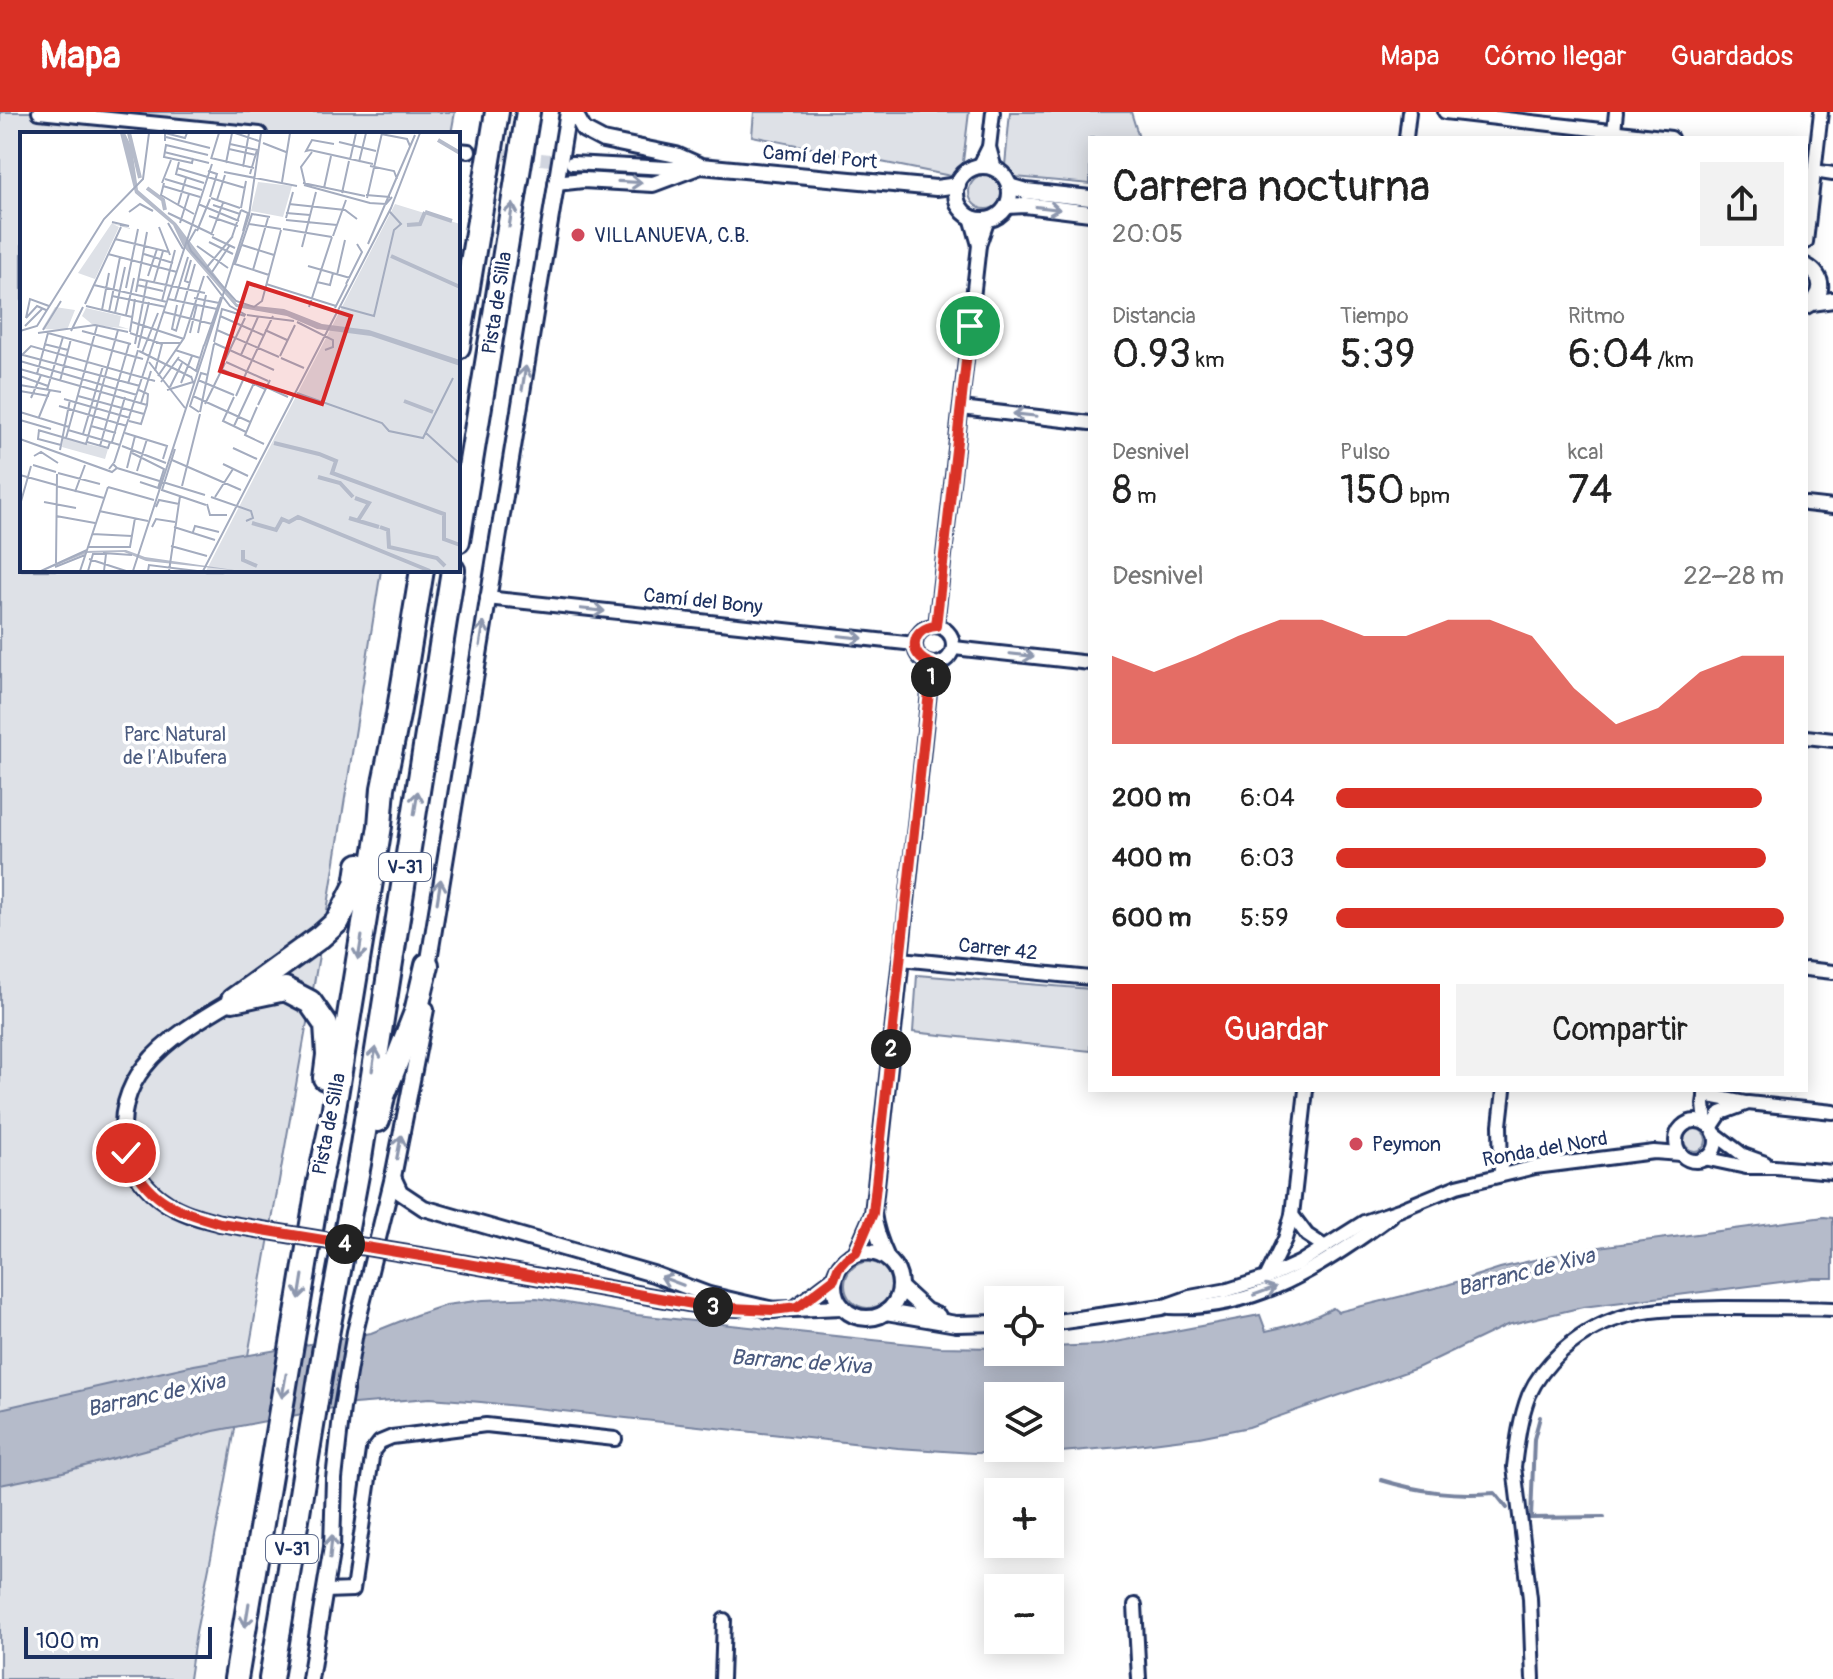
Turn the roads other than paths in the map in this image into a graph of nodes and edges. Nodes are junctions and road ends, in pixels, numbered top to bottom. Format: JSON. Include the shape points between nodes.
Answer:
{"nodes":[{"id":1,"x":39,"y":112,"type":"edge"},
{"id":2,"x":497,"y":112,"type":"edge"},
{"id":3,"x":528,"y":112,"type":"edge"},
{"id":4,"x":571,"y":112,"type":"edge"},
{"id":5,"x":993,"y":112,"type":"edge"},
{"id":6,"x":1409,"y":112,"type":"edge"},
{"id":7,"x":1445,"y":112,"type":"edge"},
{"id":8,"x":1616,"y":112,"type":"edge"},
{"id":9,"x":1821,"y":112,"type":"edge"},
{"id":10,"x":1614,"y":131,"type":"junction"},
{"id":11,"x":240,"y":132,"type":"edge"},
{"id":12,"x":1406,"y":136,"type":"edge"},
{"id":13,"x":1655,"y":136,"type":"edge"},
{"id":14,"x":989,"y":147,"type":"junction"},
{"id":15,"x":1811,"y":156,"type":"edge"},
{"id":16,"x":572,"y":163,"type":"tunnel mouth"},
{"id":17,"x":701,"y":166,"type":"junction"},
{"id":18,"x":979,"y":167,"type":"junction"},
{"id":19,"x":995,"y":169,"type":"junction"},
{"id":20,"x":1814,"y":171,"type":"junction"},
{"id":21,"x":1833,"y":174,"type":"edge"},
{"id":22,"x":556,"y":183,"type":"junction"},
{"id":23,"x":1009,"y":186,"type":"junction"},
{"id":24,"x":957,"y":192,"type":"junction"},
{"id":25,"x":1088,"y":198,"type":"edge"},
{"id":26,"x":1007,"y":206,"type":"junction"},
{"id":27,"x":1088,"y":213,"type":"edge"},
{"id":28,"x":971,"y":217,"type":"junction"},
{"id":29,"x":988,"y":219,"type":"junction"},
{"id":30,"x":1808,"y":224,"type":"edge"},
{"id":31,"x":979,"y":245,"type":"junction"},
{"id":32,"x":1808,"y":267,"type":"edge"},
{"id":33,"x":1826,"y":278,"type":"edge"},
{"id":34,"x":1833,"y":300,"type":"edge"},
{"id":35,"x":1809,"y":305,"type":"edge"},
{"id":36,"x":460,"y":335,"type":"edge"},
{"id":37,"x":961,"y":408,"type":"junction"},
{"id":38,"x":1088,"y":423,"type":"edge"},
{"id":39,"x":1808,"y":504,"type":"edge"},
{"id":40,"x":1833,"y":507,"type":"edge"},
{"id":41,"x":460,"y":529,"type":"edge"},
{"id":42,"x":422,"y":572,"type":"edge"},
{"id":43,"x":453,"y":572,"type":"edge"},
{"id":44,"x":487,"y":598,"type":"junction"},
{"id":45,"x":936,"y":626,"type":"junction"},
{"id":46,"x":915,"y":644,"type":"junction"},
{"id":47,"x":954,"y":648,"type":"junction"},
{"id":48,"x":1088,"y":663,"type":"edge"},
{"id":49,"x":932,"y":664,"type":"junction"},
{"id":50,"x":1808,"y":737,"type":"edge"},
{"id":51,"x":1833,"y":740,"type":"edge"},
{"id":52,"x":383,"y":788,"type":"junction"},
{"id":53,"x":901,"y":959,"type":"junction"},
{"id":54,"x":427,"y":965,"type":"junction"},
{"id":55,"x":1808,"y":969,"type":"edge"},
{"id":56,"x":1833,"y":972,"type":"edge"},
{"id":57,"x":1088,"y":978,"type":"edge"},
{"id":58,"x":233,"y":1000,"type":"junction"},
{"id":59,"x":1306,"y":1092,"type":"edge"},
{"id":60,"x":1504,"y":1092,"type":"edge"},
{"id":61,"x":1705,"y":1096,"type":"edge"},
{"id":62,"x":1748,"y":1103,"type":"junction"},
{"id":63,"x":1833,"y":1112,"type":"edge"},
{"id":64,"x":1689,"y":1122,"type":"junction"},
{"id":65,"x":1710,"y":1129,"type":"junction"},
{"id":66,"x":1676,"y":1139,"type":"junction"},
{"id":67,"x":1654,"y":1152,"type":"junction"},
{"id":68,"x":1681,"y":1154,"type":"junction"},
{"id":69,"x":1704,"y":1158,"type":"junction"},
{"id":70,"x":359,"y":1164,"type":"junction"},
{"id":71,"x":1775,"y":1167,"type":"junction"},
{"id":72,"x":1833,"y":1172,"type":"edge"},
{"id":73,"x":1501,"y":1175,"type":"junction"},
{"id":74,"x":393,"y":1177,"type":"junction"},
{"id":75,"x":319,"y":1182,"type":"junction"},
{"id":76,"x":1399,"y":1210,"type":"junction"},
{"id":77,"x":873,"y":1213,"type":"junction"},
{"id":78,"x":1292,"y":1215,"type":"junction"},
{"id":79,"x":1325,"y":1247,"type":"junction"},
{"id":80,"x":856,"y":1253,"type":"junction"},
{"id":81,"x":887,"y":1258,"type":"junction"},
{"id":82,"x":1266,"y":1278,"type":"junction"},
{"id":83,"x":834,"y":1279,"type":"junction"},
{"id":84,"x":901,"y":1288,"type":"junction"},
{"id":85,"x":797,"y":1307,"type":"junction"},
{"id":86,"x":842,"y":1307,"type":"junction"},
{"id":87,"x":1162,"y":1307,"type":"junction"},
{"id":88,"x":1833,"y":1309,"type":"edge"},
{"id":89,"x":773,"y":1310,"type":"junction"},
{"id":90,"x":886,"y":1312,"type":"junction"},
{"id":91,"x":1064,"y":1321,"type":"edge"},
{"id":92,"x":984,"y":1323,"type":"edge"},
{"id":93,"x":956,"y":1324,"type":"junction"},
{"id":94,"x":615,"y":1439,"type":"dead end"},
{"id":95,"x":325,"y":1591,"type":"junction"},
{"id":96,"x":1135,"y":1605,"type":"dead end"},
{"id":97,"x":724,"y":1620,"type":"dead end"},
{"id":98,"x":236,"y":1679,"type":"edge"},
{"id":99,"x":271,"y":1679,"type":"edge"},
{"id":100,"x":310,"y":1679,"type":"edge"},
{"id":101,"x":722,"y":1679,"type":"edge"},
{"id":102,"x":1139,"y":1679,"type":"edge"},
{"id":103,"x":1533,"y":1679,"type":"edge"}],
"edges":[{"from":1,"to":11,"type":"street"},
{"from":2,"to":36,"type":"highway","name":"Pista de Silla"},
{"from":41,"to":3,"type":"highway","name":"Pista de Silla","one_way":true},
{"from":4,"to":17,"type":"street","name":"Camí del Port","via":[[584,130],[603,140],[676,155]]},
{"from":4,"to":22,"type":"street"},
{"from":5,"to":14,"type":"street"},
{"from":6,"to":12,"type":"street"},
{"from":7,"to":10,"type":"street"},
{"from":8,"to":10,"type":"street"},
{"from":9,"to":15,"type":"street"},
{"from":10,"to":13,"type":"street"},
{"from":14,"to":18,"type":"street"},
{"from":14,"to":19,"type":"street"},
{"from":15,"to":20,"type":"street"},
{"from":16,"to":17,"type":"street","name":"Camí del Port"},
{"from":22,"to":17,"type":"street","name":"Camí del Port","one_way":true,"via":[[653,184]]},
{"from":17,"to":24,"type":"street","name":"Camí del Port"},
{"from":18,"to":19,"type":"street"},
{"from":18,"to":24,"type":"street","via":[[966,173]]},
{"from":19,"to":23,"type":"street"},
{"from":20,"to":21,"type":"street"},
{"from":20,"to":30,"type":"street"},
{"from":44,"to":22,"type":"street","one_way":true},
{"from":23,"to":25,"type":"street"},
{"from":23,"to":26,"type":"street"},
{"from":24,"to":28,"type":"street","via":[[964,213]]},
{"from":26,"to":27,"type":"street","one_way":true},
{"from":26,"to":29,"type":"street"},
{"from":28,"to":29,"type":"street"},
{"from":28,"to":31,"type":"street"},
{"from":29,"to":31,"type":"street"},
{"from":31,"to":37,"type":"street"},
{"from":32,"to":33,"type":"street"},
{"from":33,"to":35,"type":"street"},
{"from":34,"to":35,"type":"street"},
{"from":38,"to":37,"type":"street","one_way":true},
{"from":37,"to":45,"type":"street"},
{"from":39,"to":40,"type":"street"},
{"from":42,"to":52,"type":"highway","name":"Pista de Silla","number":"V-31"},
{"from":70,"to":43,"type":"highway","name":"Pista de Silla","number":"V-31","one_way":true},
{"from":44,"to":46,"type":"street","name":"Camí del Bony","one_way":true},
{"from":54,"to":44,"type":"street","one_way":true},
{"from":45,"to":46,"type":"street","via":[[919,633]]},
{"from":45,"to":47,"type":"street","via":[[951,635]]},
{"from":46,"to":49,"type":"street","via":[[921,660]]},
{"from":47,"to":48,"type":"street","one_way":true},
{"from":47,"to":49,"type":"street","via":[[948,659]]},
{"from":49,"to":53,"type":"street"},
{"from":50,"to":51,"type":"street"},
{"from":52,"to":58,"type":"highway","via":[[366,826],[356,885],[338,921]]},
{"from":52,"to":75,"type":"highway","name":"Pista de Silla","number":"V-31","one_way":true},
{"from":53,"to":57,"type":"street","name":"Carrer 42"},
{"from":53,"to":77,"type":"street"},
{"from":54,"to":70,"type":"highway","via":[[376,1132]]},
{"from":74,"to":54,"type":"street","one_way":true,"via":[[425,1012]]},
{"from":55,"to":56,"type":"street"},
{"from":58,"to":75,"type":"highway","via":[[285,989],[310,1002],[326,1025]]},
{"from":58,"to":89,"type":"street","bridge":true,"via":[[158,1052],[127,1097],[122,1133],[126,1153],[147,1188],[169,1205],[220,1223],[710,1307]]},
{"from":59,"to":78,"type":"street"},
{"from":60,"to":73,"type":"street"},
{"from":61,"to":62,"type":"street"},
{"from":61,"to":64,"type":"street"},
{"from":61,"to":65,"type":"street"},
{"from":62,"to":63,"type":"street"},
{"from":62,"to":65,"type":"street","via":[[1721,1113]]},
{"from":64,"to":65,"type":"street"},
{"from":64,"to":66,"type":"street"},
{"from":65,"to":69,"type":"street","via":[[1715,1145]]},
{"from":65,"to":71,"type":"street","via":[[1743,1155]]},
{"from":66,"to":67,"type":"street","name":"Ronda del Nord"},
{"from":66,"to":68,"type":"street"},
{"from":67,"to":68,"type":"street","name":"Ronda del Nord"},
{"from":67,"to":73,"type":"street","name":"Ronda del Nord"},
{"from":68,"to":69,"type":"street","via":[[1692,1160]]},
{"from":69,"to":71,"type":"street"},
{"from":70,"to":99,"type":"highway","name":"Pista de Silla","number":"V-31"},
{"from":71,"to":72,"type":"street"},
{"from":73,"to":76,"type":"street","name":"Ronda del Nord"},
{"from":89,"to":74,"type":"street","one_way":true,"via":[[424,1208],[400,1192]]},
{"from":95,"to":74,"type":"street","one_way":true,"via":[[342,1408]]},
{"from":75,"to":98,"type":"highway","name":"Pista de Silla","number":"V-31","one_way":true},
{"from":76,"to":79,"type":"street","name":"Ronda del Nord","via":[[1364,1222]]},
{"from":87,"to":76,"type":"street","name":"Ronda del Nord","one_way":true,"via":[[1193,1309],[1266,1292],[1306,1274]]},
{"from":77,"to":80,"type":"street"},
{"from":77,"to":81,"type":"street"},
{"from":78,"to":79,"type":"street"},
{"from":78,"to":82,"type":"street"},
{"from":79,"to":82,"type":"street","name":"Ronda del Nord"},
{"from":80,"to":81,"type":"street"},
{"from":80,"to":83,"type":"street","via":[[838,1268]]},
{"from":81,"to":84,"type":"street","via":[[898,1271]]},
{"from":82,"to":87,"type":"street","name":"Ronda del Nord"},
{"from":83,"to":85,"type":"street"},
{"from":83,"to":86,"type":"street"},
{"from":84,"to":90,"type":"street"},
{"from":84,"to":93,"type":"street","via":[[926,1311]]},
{"from":85,"to":86,"type":"street"},
{"from":85,"to":89,"type":"street"},
{"from":86,"to":90,"type":"street","via":[[868,1318]]},
{"from":87,"to":91,"type":"street","name":"Ronda del Nord"},
{"from":88,"to":103,"type":"street","via":[[1635,1313],[1575,1340],[1542,1373],[1525,1408],[1514,1467],[1530,1598]]},
{"from":90,"to":93,"type":"street"},
{"from":92,"to":93,"type":"street"},
{"from":94,"to":95,"type":"street","via":[[486,1425],[380,1442],[373,1451],[353,1590]]},
{"from":95,"to":100,"type":"street"},
{"from":96,"to":102,"type":"street"},
{"from":97,"to":101,"type":"street"}]}
